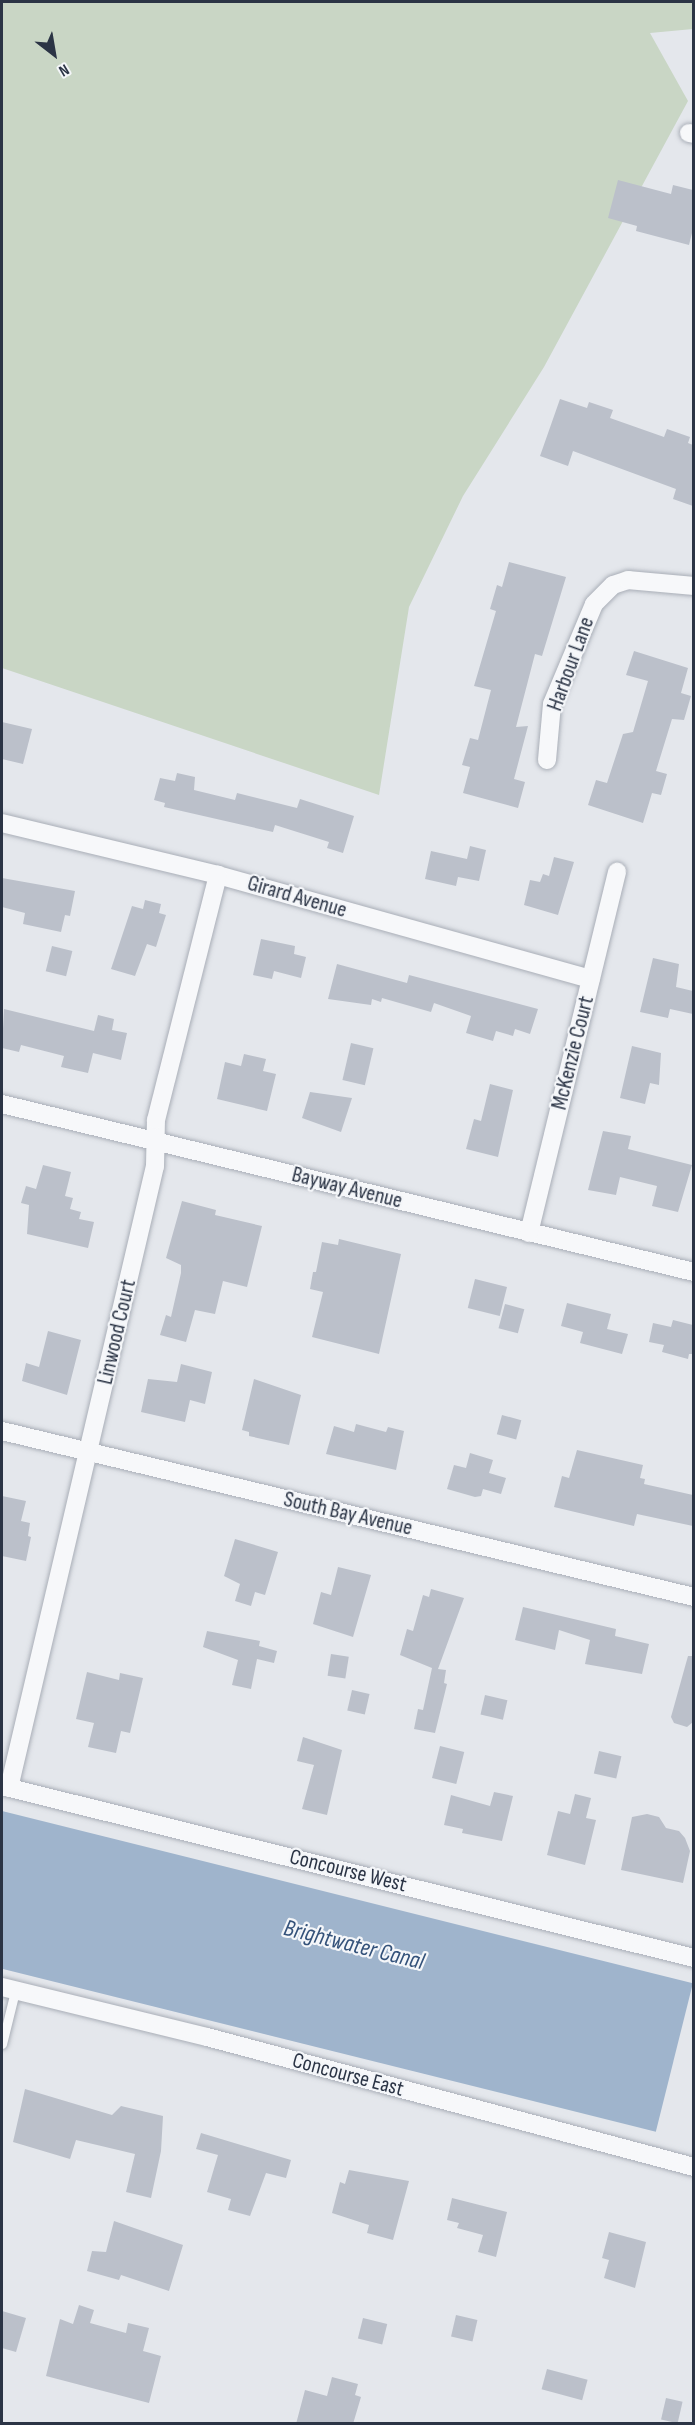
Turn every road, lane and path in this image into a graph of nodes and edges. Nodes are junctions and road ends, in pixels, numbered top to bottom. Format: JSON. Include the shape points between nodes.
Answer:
{"nodes":[{"id":1,"x":693,"y":586,"type":"edge"},
{"id":2,"x":547,"y":760,"type":"dead end"},
{"id":3,"x":2,"y":823,"type":"edge"},
{"id":4,"x":616,"y":872,"type":"dead end"},
{"id":5,"x":218,"y":875,"type":"junction"},
{"id":6,"x":591,"y":979,"type":"junction"},
{"id":7,"x":2,"y":1104,"type":"edge"},
{"id":8,"x":156,"y":1141,"type":"junction"},
{"id":9,"x":529,"y":1233,"type":"junction"},
{"id":10,"x":693,"y":1272,"type":"edge"},
{"id":11,"x":2,"y":1431,"type":"edge"},
{"id":12,"x":89,"y":1452,"type":"junction"},
{"id":13,"x":693,"y":1597,"type":"edge"},
{"id":14,"x":5,"y":1787,"type":"edge"},
{"id":15,"x":693,"y":1958,"type":"edge"},
{"id":16,"x":8,"y":1989,"type":"edge"},
{"id":17,"x":2,"y":2044,"type":"edge"},
{"id":18,"x":693,"y":2167,"type":"edge"}],
"edges":[{"from":1,"to":2,"type":"street","name":"Harbour Lane","via":[[628,580],[614,585],[594,604],[552,704]]},
{"from":3,"to":5,"type":"street","name":"Girard Avenue"},
{"from":4,"to":6,"type":"street","name":"McKenzie Court"},
{"from":5,"to":6,"type":"street","name":"Girard Avenue"},
{"from":5,"to":8,"type":"street","name":"Linwood Court","via":[[156,1120]]},
{"from":6,"to":9,"type":"street","name":"McKenzie Court"},
{"from":7,"to":8,"type":"street","name":"Bayway Avenue"},
{"from":8,"to":9,"type":"street","name":"Bayway Avenue"},
{"from":8,"to":12,"type":"street","name":"Linwood Court","via":[[155,1166]]},
{"from":9,"to":10,"type":"street","name":"Bayway Avenue"},
{"from":11,"to":12,"type":"street","name":"South Bay Avenue"},
{"from":12,"to":13,"type":"street","name":"South Bay Avenue"},
{"from":12,"to":14,"type":"street","name":"Linwood Court"},
{"from":14,"to":15,"type":"street","name":"Concourse West"},
{"from":16,"to":17,"type":"lane"},
{"from":16,"to":18,"type":"street","name":"Concourse East","via":[[207,2037]]}]}
